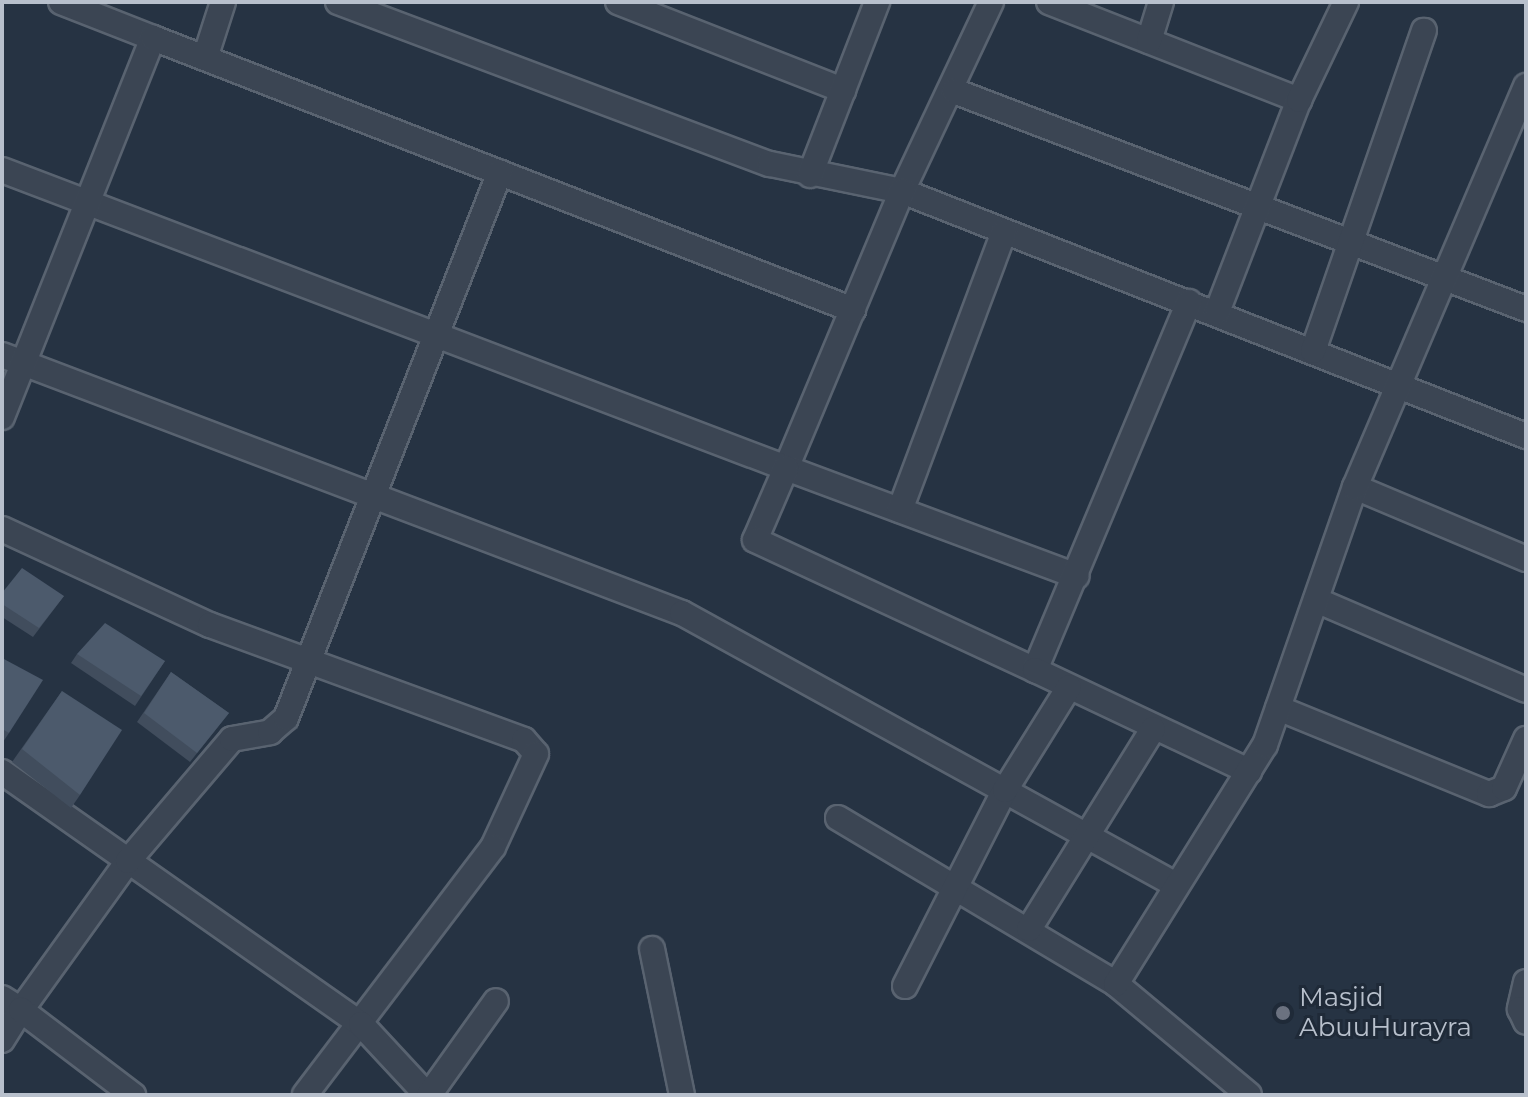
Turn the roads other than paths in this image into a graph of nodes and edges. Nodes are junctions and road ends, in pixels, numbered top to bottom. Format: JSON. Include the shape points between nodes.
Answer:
{"nodes":[{"id":1,"x":61,"y":2,"type":"edge"},
{"id":2,"x":223,"y":2,"type":"edge"},
{"id":3,"x":338,"y":2,"type":"edge"},
{"id":4,"x":618,"y":2,"type":"edge"},
{"id":5,"x":877,"y":2,"type":"edge"},
{"id":6,"x":991,"y":2,"type":"edge"},
{"id":7,"x":1049,"y":2,"type":"edge"},
{"id":8,"x":1161,"y":2,"type":"edge"},
{"id":9,"x":1346,"y":2,"type":"edge"},
{"id":10,"x":1424,"y":31,"type":"dead end"},
{"id":11,"x":153,"y":38,"type":"junction"},
{"id":12,"x":1149,"y":41,"type":"junction"},
{"id":13,"x":205,"y":58,"type":"junction"},
{"id":14,"x":1526,"y":86,"type":"edge"},
{"id":15,"x":843,"y":90,"type":"junction"},
{"id":16,"x":954,"y":91,"type":"junction"},
{"id":17,"x":1299,"y":100,"type":"junction"},
{"id":18,"x":2,"y":170,"type":"edge"},
{"id":19,"x":500,"y":172,"type":"junction"},
{"id":20,"x":810,"y":175,"type":"junction"},
{"id":21,"x":902,"y":191,"type":"junction"},
{"id":22,"x":1256,"y":206,"type":"junction"},
{"id":23,"x":90,"y":207,"type":"junction"},
{"id":24,"x":1004,"y":232,"type":"junction"},
{"id":25,"x":1351,"y":242,"type":"junction"},
{"id":26,"x":1445,"y":276,"type":"junction"},
{"id":27,"x":1189,"y":302,"type":"junction"},
{"id":28,"x":1526,"y":309,"type":"edge"},
{"id":29,"x":853,"y":310,"type":"junction"},
{"id":30,"x":1217,"y":312,"type":"junction"},
{"id":31,"x":436,"y":337,"type":"junction"},
{"id":32,"x":1313,"y":351,"type":"junction"},
{"id":33,"x":11,"y":359,"type":"edge"},
{"id":34,"x":1398,"y":386,"type":"junction"},
{"id":35,"x":2,"y":417,"type":"edge"},
{"id":36,"x":1526,"y":436,"type":"edge"},
{"id":37,"x":786,"y":468,"type":"junction"},
{"id":38,"x":1355,"y":487,"type":"junction"},
{"id":39,"x":372,"y":499,"type":"junction"},
{"id":40,"x":900,"y":510,"type":"junction"},
{"id":41,"x":2,"y":529,"type":"edge"},
{"id":42,"x":1526,"y":559,"type":"edge"},
{"id":43,"x":1077,"y":576,"type":"junction"},
{"id":44,"x":1316,"y":600,"type":"junction"},
{"id":45,"x":310,"y":665,"type":"junction"},
{"id":46,"x":1035,"y":670,"type":"junction"},
{"id":47,"x":1069,"y":687,"type":"junction"},
{"id":48,"x":1526,"y":690,"type":"edge"},
{"id":49,"x":1278,"y":708,"type":"junction"},
{"id":50,"x":1153,"y":729,"type":"junction"},
{"id":51,"x":1526,"y":739,"type":"edge"},
{"id":52,"x":1249,"y":771,"type":"junction"},
{"id":53,"x":2,"y":772,"type":"edge"},
{"id":54,"x":1518,"y":777,"type":"edge"},
{"id":55,"x":1005,"y":790,"type":"junction"},
{"id":56,"x":838,"y":818,"type":"dead end"},
{"id":57,"x":1090,"y":837,"type":"junction"},
{"id":58,"x":128,"y":861,"type":"junction"},
{"id":59,"x":1176,"y":885,"type":"junction"},
{"id":60,"x":954,"y":890,"type":"junction"},
{"id":61,"x":1029,"y":929,"type":"junction"},
{"id":62,"x":652,"y":949,"type":"dead end"},
{"id":63,"x":1526,"y":982,"type":"edge"},
{"id":64,"x":1116,"y":984,"type":"junction"},
{"id":65,"x":905,"y":986,"type":"dead end"},
{"id":66,"x":496,"y":1001,"type":"dead end"},
{"id":67,"x":12,"y":1004,"type":"edge"},
{"id":68,"x":1526,"y":1022,"type":"edge"},
{"id":69,"x":361,"y":1024,"type":"junction"},
{"id":70,"x":2,"y":1040,"type":"edge"},
{"id":71,"x":133,"y":1095,"type":"edge"},
{"id":72,"x":305,"y":1095,"type":"edge"},
{"id":73,"x":428,"y":1095,"type":"edge"},
{"id":74,"x":682,"y":1095,"type":"edge"},
{"id":75,"x":1249,"y":1095,"type":"edge"}],
"edges":[{"from":1,"to":11,"type":"street"},
{"from":2,"to":13,"type":"street"},
{"from":3,"to":20,"type":"street"},
{"from":4,"to":15,"type":"street"},
{"from":5,"to":15,"type":"street"},
{"from":6,"to":16,"type":"street"},
{"from":7,"to":12,"type":"street"},
{"from":8,"to":12,"type":"street"},
{"from":9,"to":17,"type":"street"},
{"from":10,"to":25,"type":"street"},
{"from":11,"to":13,"type":"street"},
{"from":11,"to":23,"type":"street"},
{"from":12,"to":17,"type":"street"},
{"from":13,"to":19,"type":"street"},
{"from":14,"to":26,"type":"street"},
{"from":15,"to":20,"type":"street"},
{"from":16,"to":21,"type":"street"},
{"from":16,"to":22,"type":"street"},
{"from":17,"to":22,"type":"street"},
{"from":18,"to":23,"type":"street"},
{"from":19,"to":29,"type":"street"},
{"from":19,"to":31,"type":"street"},
{"from":20,"to":21,"type":"street"},
{"from":21,"to":24,"type":"street"},
{"from":21,"to":29,"type":"street"},
{"from":22,"to":25,"type":"street"},
{"from":22,"to":30,"type":"street"},
{"from":23,"to":31,"type":"street"},
{"from":23,"to":33,"type":"street"},
{"from":24,"to":27,"type":"street"},
{"from":24,"to":40,"type":"street"},
{"from":25,"to":26,"type":"street"},
{"from":25,"to":32,"type":"street"},
{"from":26,"to":28,"type":"street"},
{"from":26,"to":34,"type":"street"},
{"from":27,"to":30,"type":"street"},
{"from":27,"to":43,"type":"street"},
{"from":29,"to":37,"type":"street"},
{"from":30,"to":32,"type":"street"},
{"from":31,"to":37,"type":"street"},
{"from":31,"to":39,"type":"street"},
{"from":32,"to":34,"type":"street"},
{"from":33,"to":35,"type":"street"},
{"from":33,"to":39,"type":"street"},
{"from":34,"to":36,"type":"street"},
{"from":34,"to":38,"type":"street"},
{"from":37,"to":40,"type":"street"},
{"from":37,"to":46,"type":"street","via":[[755,540]]},
{"from":38,"to":42,"type":"street"},
{"from":38,"to":44,"type":"street"},
{"from":39,"to":45,"type":"street"},
{"from":39,"to":55,"type":"street","via":[[682,613]]},
{"from":40,"to":43,"type":"street"},
{"from":41,"to":45,"type":"street"},
{"from":43,"to":46,"type":"street"},
{"from":44,"to":48,"type":"street"},
{"from":44,"to":49,"type":"street"},
{"from":45,"to":58,"type":"street","via":[[278,727],[232,739]]},
{"from":45,"to":69,"type":"street","via":[[524,740],[536,754],[493,847]]},
{"from":46,"to":47,"type":"street"},
{"from":47,"to":50,"type":"street"},
{"from":47,"to":55,"type":"street"},
{"from":49,"to":52,"type":"street"},
{"from":49,"to":54,"type":"street","via":[[1489,794],[1497,795]]},
{"from":50,"to":52,"type":"street"},
{"from":50,"to":57,"type":"street"},
{"from":51,"to":54,"type":"street"},
{"from":52,"to":59,"type":"street"},
{"from":53,"to":58,"type":"street"},
{"from":55,"to":57,"type":"street"},
{"from":55,"to":60,"type":"street"},
{"from":56,"to":60,"type":"street"},
{"from":57,"to":59,"type":"street"},
{"from":57,"to":61,"type":"street"},
{"from":58,"to":67,"type":"street"},
{"from":58,"to":69,"type":"street"},
{"from":59,"to":64,"type":"street"},
{"from":60,"to":61,"type":"street"},
{"from":60,"to":65,"type":"street"},
{"from":61,"to":64,"type":"street"},
{"from":62,"to":74,"type":"street"},
{"from":63,"to":68,"type":"street","via":[[1520,1009]]},
{"from":64,"to":75,"type":"street"},
{"from":66,"to":73,"type":"street"},
{"from":67,"to":70,"type":"street"},
{"from":67,"to":71,"type":"street"},
{"from":69,"to":72,"type":"street"},
{"from":69,"to":73,"type":"street"}]}
